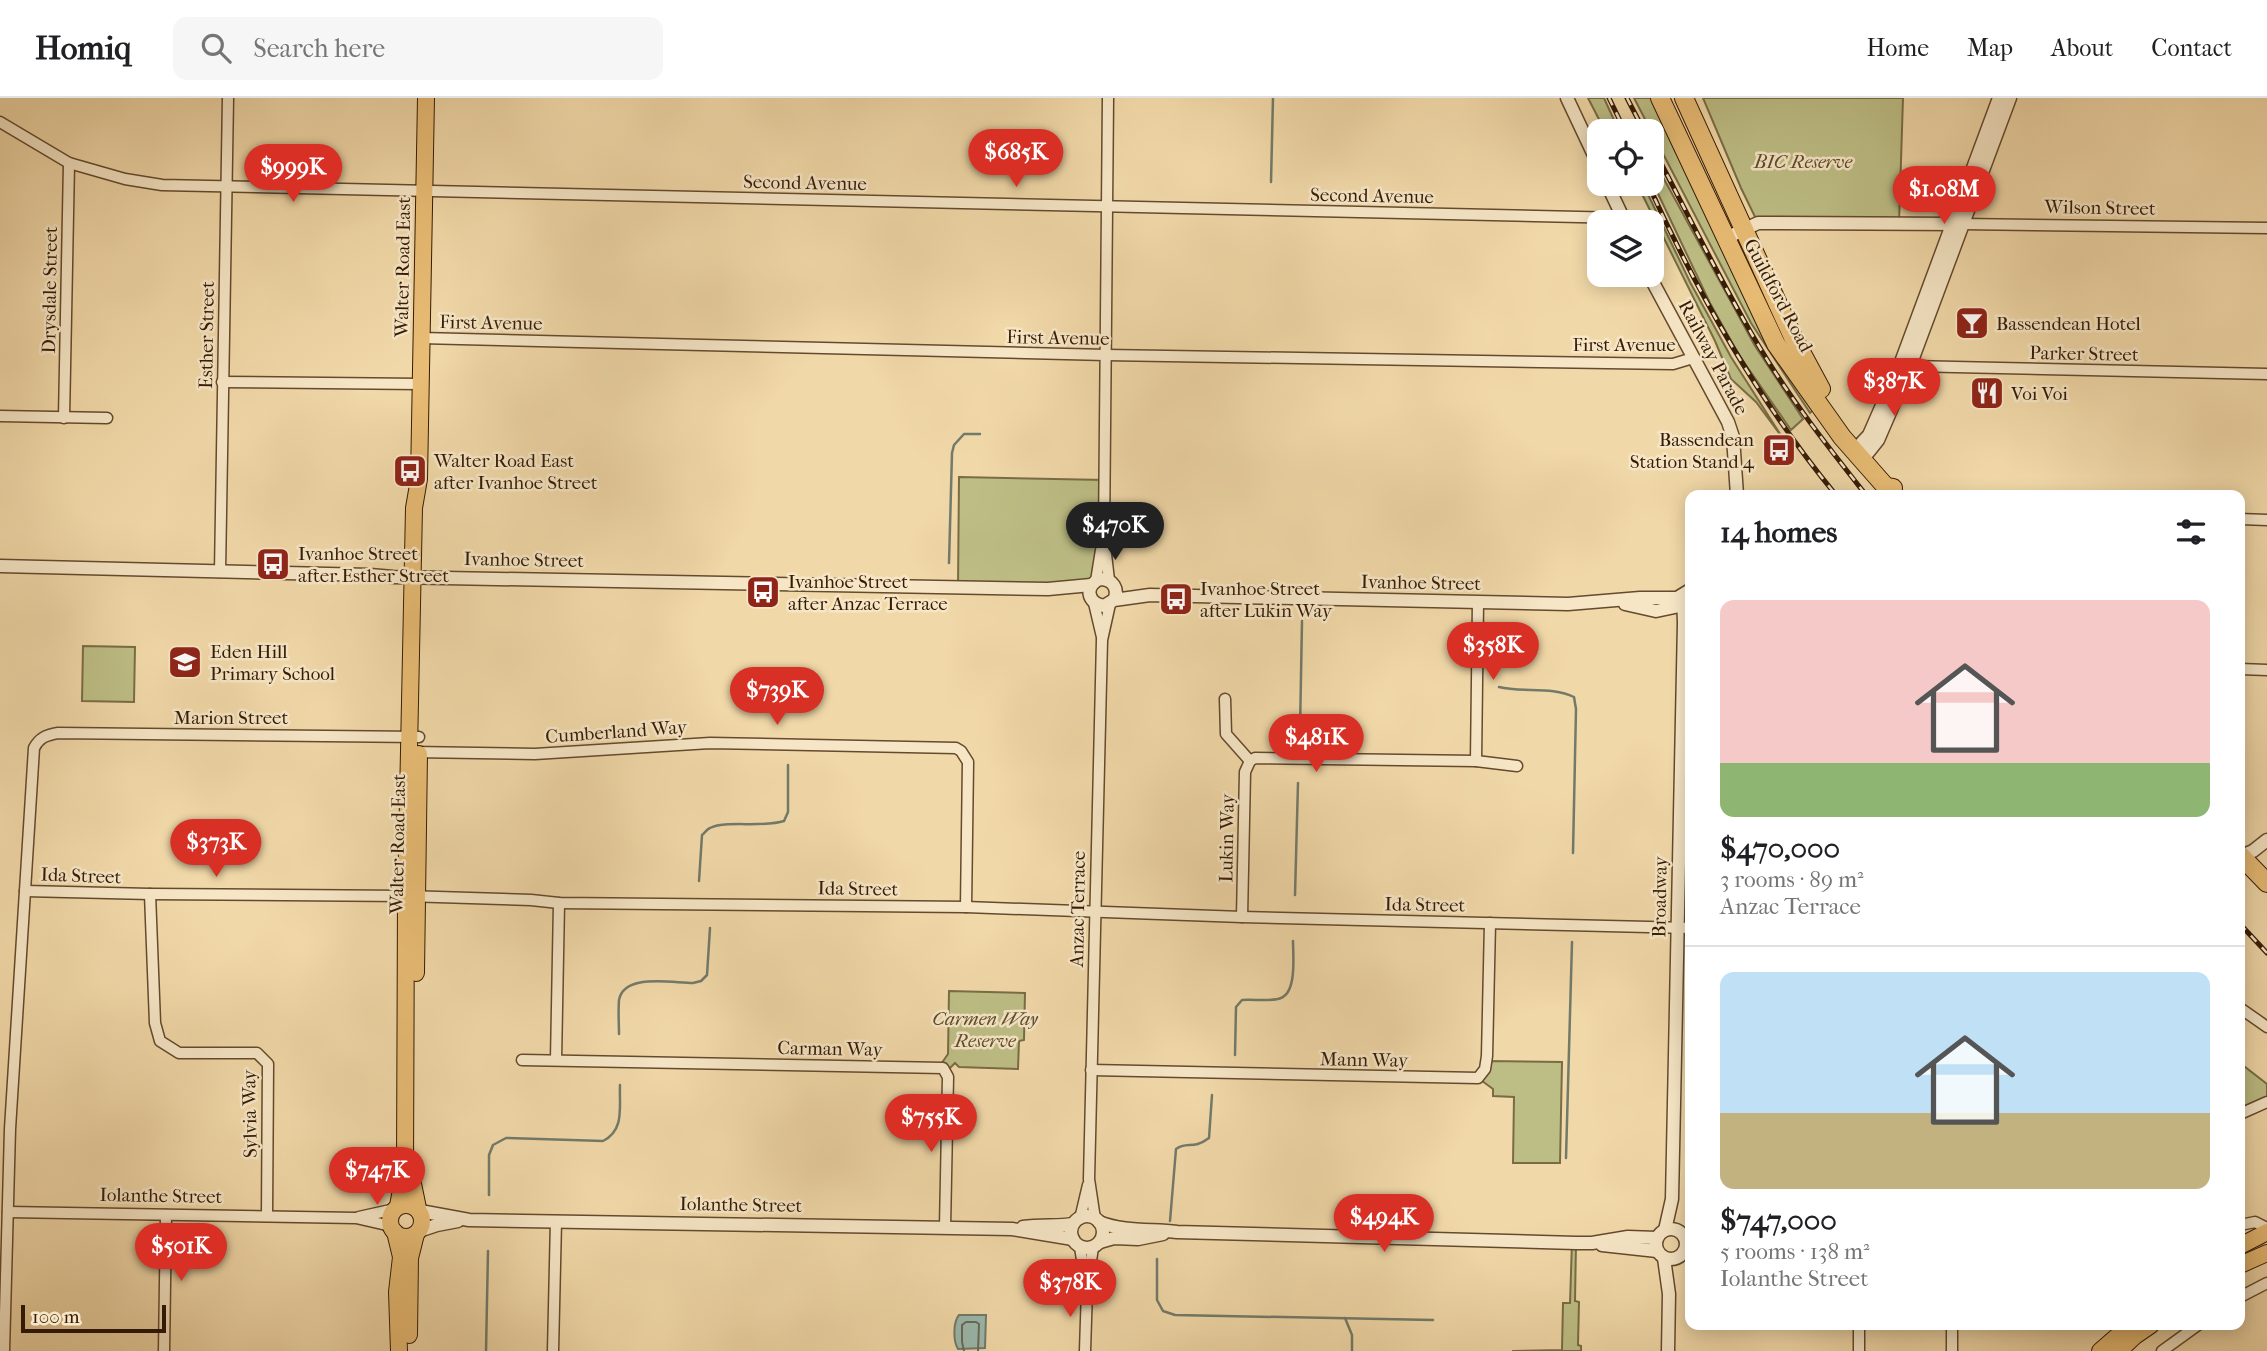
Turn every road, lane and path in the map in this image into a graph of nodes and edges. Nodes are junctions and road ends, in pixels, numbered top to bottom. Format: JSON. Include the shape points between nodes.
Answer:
{"nodes":[{"id":1,"x":228,"y":98,"type":"edge"},
{"id":2,"x":426,"y":98,"type":"edge"},
{"id":3,"x":1108,"y":98,"type":"edge"},
{"id":4,"x":1567,"y":98,"type":"edge"},
{"id":5,"x":1660,"y":98,"type":"edge"},
{"id":6,"x":1684,"y":98,"type":"edge"},
{"id":7,"x":1999,"y":98,"type":"edge"},
{"id":8,"x":2010,"y":98,"type":"edge"},
{"id":9,"x":0,"y":122,"type":"edge"},
{"id":10,"x":1587,"y":140,"type":"edge"},
{"id":11,"x":69,"y":163,"type":"junction"},
{"id":12,"x":226,"y":186,"type":"junction"},
{"id":13,"x":425,"y":191,"type":"junction"},
{"id":14,"x":1107,"y":206,"type":"junction"},
{"id":15,"x":1587,"y":219,"type":"edge"},
{"id":16,"x":1958,"y":224,"type":"junction"},
{"id":17,"x":2267,"y":228,"type":"edge"},
{"id":18,"x":1743,"y":230,"type":"junction"},
{"id":19,"x":1726,"y":238,"type":"junction"},
{"id":20,"x":1655,"y":287,"type":"edge"},
{"id":21,"x":421,"y":338,"type":"junction"},
{"id":22,"x":1106,"y":355,"type":"junction"},
{"id":23,"x":1693,"y":358,"type":"junction"},
{"id":24,"x":1905,"y":364,"type":"junction"},
{"id":25,"x":2267,"y":374,"type":"edge"},
{"id":26,"x":222,"y":382,"type":"junction"},
{"id":27,"x":420,"y":384,"type":"junction"},
{"id":28,"x":0,"y":416,"type":"edge"},
{"id":29,"x":64,"y":418,"type":"junction"},
{"id":30,"x":107,"y":418,"type":"dead end"},
{"id":31,"x":1861,"y":453,"type":"junction"},
{"id":32,"x":1735,"y":460,"type":"junction"},
{"id":33,"x":1736,"y":490,"type":"edge"},
{"id":34,"x":1745,"y":490,"type":"edge"},
{"id":35,"x":1892,"y":490,"type":"edge"},
{"id":36,"x":2245,"y":519,"type":"edge"},
{"id":37,"x":2267,"y":520,"type":"edge"},
{"id":38,"x":0,"y":566,"type":"edge"},
{"id":39,"x":220,"y":572,"type":"junction"},
{"id":40,"x":418,"y":577,"type":"junction"},
{"id":41,"x":1102,"y":583,"type":"junction"},
{"id":42,"x":1048,"y":589,"type":"junction"},
{"id":43,"x":1150,"y":595,"type":"junction"},
{"id":44,"x":1685,"y":599,"type":"edge"},
{"id":45,"x":1092,"y":601,"type":"junction"},
{"id":46,"x":1112,"y":602,"type":"junction"},
{"id":47,"x":1478,"y":602,"type":"junction"},
{"id":48,"x":1102,"y":640,"type":"junction"},
{"id":49,"x":2245,"y":669,"type":"edge"},
{"id":50,"x":2267,"y":670,"type":"edge"},
{"id":51,"x":1226,"y":699,"type":"dead end"},
{"id":52,"x":414,"y":744,"type":"junction"},
{"id":53,"x":1250,"y":761,"type":"junction"},
{"id":54,"x":1476,"y":761,"type":"junction"},
{"id":55,"x":1517,"y":766,"type":"dead end"},
{"id":56,"x":1685,"y":818,"type":"edge"},
{"id":57,"x":2267,"y":840,"type":"edge"},
{"id":58,"x":2267,"y":849,"type":"edge"},
{"id":59,"x":2245,"y":858,"type":"edge"},
{"id":60,"x":2245,"y":859,"type":"edge"},
{"id":61,"x":2245,"y":860,"type":"edge"},
{"id":62,"x":2267,"y":883,"type":"edge"},
{"id":63,"x":25,"y":891,"type":"junction"},
{"id":64,"x":149,"y":894,"type":"junction"},
{"id":65,"x":412,"y":897,"type":"junction"},
{"id":66,"x":559,"y":903,"type":"junction"},
{"id":67,"x":966,"y":907,"type":"junction"},
{"id":68,"x":1094,"y":910,"type":"junction"},
{"id":69,"x":1241,"y":917,"type":"junction"},
{"id":70,"x":1490,"y":923,"type":"junction"},
{"id":71,"x":1684,"y":928,"type":"edge"},
{"id":72,"x":2245,"y":1012,"type":"edge"},
{"id":73,"x":2267,"y":1027,"type":"edge"},
{"id":74,"x":522,"y":1060,"type":"dead end"},
{"id":75,"x":556,"y":1060,"type":"junction"},
{"id":76,"x":1091,"y":1070,"type":"junction"},
{"id":77,"x":2267,"y":1102,"type":"edge"},
{"id":78,"x":2245,"y":1112,"type":"edge"},
{"id":79,"x":5,"y":1129,"type":"edge"},
{"id":80,"x":1089,"y":1179,"type":"junction"},
{"id":81,"x":396,"y":1207,"type":"junction"},
{"id":82,"x":419,"y":1210,"type":"junction"},
{"id":83,"x":8,"y":1212,"type":"junction"},
{"id":84,"x":166,"y":1215,"type":"junction"},
{"id":85,"x":267,"y":1216,"type":"junction"},
{"id":86,"x":356,"y":1217,"type":"junction"},
{"id":87,"x":469,"y":1220,"type":"junction"},
{"id":88,"x":1097,"y":1220,"type":"junction"},
{"id":89,"x":556,"y":1221,"type":"junction"},
{"id":90,"x":1077,"y":1221,"type":"junction"},
{"id":91,"x":2245,"y":1224,"type":"edge"},
{"id":92,"x":945,"y":1227,"type":"junction"},
{"id":93,"x":393,"y":1229,"type":"junction"},
{"id":94,"x":1012,"y":1229,"type":"junction"},
{"id":95,"x":2267,"y":1230,"type":"edge"},
{"id":96,"x":1177,"y":1232,"type":"junction"},
{"id":97,"x":417,"y":1233,"type":"junction"},
{"id":98,"x":1671,"y":1241,"type":"edge"},
{"id":99,"x":2245,"y":1243,"type":"edge"},
{"id":100,"x":1086,"y":1244,"type":"junction"},
{"id":101,"x":2267,"y":1253,"type":"edge"},
{"id":102,"x":1684,"y":1254,"type":"edge"},
{"id":103,"x":2245,"y":1263,"type":"edge"},
{"id":104,"x":2267,"y":1283,"type":"edge"},
{"id":105,"x":1669,"y":1294,"type":"junction"},
{"id":106,"x":2245,"y":1294,"type":"edge"},
{"id":107,"x":1859,"y":1330,"type":"edge"},
{"id":108,"x":1952,"y":1330,"type":"edge"},
{"id":109,"x":2124,"y":1330,"type":"edge"},
{"id":110,"x":2144,"y":1330,"type":"edge"},
{"id":111,"x":2191,"y":1330,"type":"edge"},
{"id":112,"x":4,"y":1351,"type":"edge"},
{"id":113,"x":164,"y":1351,"type":"edge"},
{"id":114,"x":399,"y":1351,"type":"edge"},
{"id":115,"x":409,"y":1351,"type":"edge"},
{"id":116,"x":553,"y":1351,"type":"edge"},
{"id":117,"x":1085,"y":1351,"type":"edge"},
{"id":118,"x":1668,"y":1351,"type":"edge"},
{"id":119,"x":1858,"y":1351,"type":"edge"},
{"id":120,"x":1952,"y":1351,"type":"edge"},
{"id":121,"x":2101,"y":1351,"type":"edge"},
{"id":122,"x":2119,"y":1351,"type":"edge"},
{"id":123,"x":2162,"y":1351,"type":"edge"}],
"edges":[{"from":1,"to":12,"type":"street","name":"Esther Street"},
{"from":2,"to":13,"type":"main road","name":"Walter Road East"},
{"from":3,"to":14,"type":"street"},
{"from":4,"to":10,"type":"street"},
{"from":5,"to":19,"type":"highway","name":"Guildford Road"},
{"from":6,"to":18,"type":"highway","name":"Guildford Road"},
{"from":7,"to":16,"type":"street"},
{"from":8,"to":16,"type":"street"},
{"from":9,"to":11,"type":"street","name":"Second Avenue"},
{"from":11,"to":12,"type":"street","name":"Second Avenue","via":[[142,183]]},
{"from":11,"to":29,"type":"street","name":"Drysdale Street"},
{"from":12,"to":13,"type":"street","name":"Second Avenue"},
{"from":12,"to":26,"type":"street","name":"Esther Street"},
{"from":13,"to":14,"type":"street","name":"Second Avenue"},
{"from":13,"to":21,"type":"main road","name":"Walter Road East"},
{"from":14,"to":15,"type":"street","name":"Second Avenue"},
{"from":14,"to":22,"type":"street"},
{"from":16,"to":17,"type":"street","name":"Wilson Street"},
{"from":16,"to":18,"type":"street","name":"Wilson Street","via":[[1758,223]]},
{"from":16,"to":24,"type":"street"},
{"from":18,"to":19,"type":"street","name":"Wilson Street"},
{"from":18,"to":31,"type":"highway","name":"Guildford Road","via":[[1811,374]]},
{"from":19,"to":31,"type":"highway","name":"Guildford Road","via":[[1776,344]]},
{"from":20,"to":23,"type":"street","name":"Railway Parade"},
{"from":21,"to":22,"type":"street","name":"First Avenue"},
{"from":21,"to":27,"type":"main road","name":"Walter Road East"},
{"from":22,"to":23,"type":"street","name":"First Avenue","via":[[1673,364]]},
{"from":22,"to":41,"type":"street"},
{"from":23,"to":32,"type":"street","name":"Railway Parade","via":[[1728,422]]},
{"from":24,"to":25,"type":"street","name":"Parker Street"},
{"from":24,"to":31,"type":"street"},
{"from":26,"to":27,"type":"street"},
{"from":26,"to":39,"type":"street","name":"Esther Street"},
{"from":27,"to":40,"type":"main road","name":"Walter Road East","via":[[419,479],[414,508]]},
{"from":28,"to":29,"type":"street"},
{"from":29,"to":30,"type":"street"},
{"from":31,"to":35,"type":"highway","name":"Guildford Road"},
{"from":32,"to":33,"type":"street","name":"Railway Parade"},
{"from":32,"to":34,"type":"street","name":"Railway Parade"},
{"from":36,"to":37,"type":"street"},
{"from":38,"to":39,"type":"street","name":"Ivanhoe Street"},
{"from":39,"to":40,"type":"street","name":"Ivanhoe Street"},
{"from":40,"to":42,"type":"street","name":"Ivanhoe Street"},
{"from":40,"to":52,"type":"main road","name":"Walter Road East"},
{"from":41,"to":42,"type":"street","name":"Ivanhoe Street"},
{"from":41,"to":43,"type":"street","name":"Ivanhoe Street"},
{"from":41,"to":45,"type":"street","via":[[1089,592]]},
{"from":41,"to":46,"type":"street","via":[[1116,594]]},
{"from":42,"to":45,"type":"street","name":"Ivanhoe Street"},
{"from":43,"to":46,"type":"street","name":"Ivanhoe Street"},
{"from":43,"to":47,"type":"street","name":"Ivanhoe Street"},
{"from":44,"to":47,"type":"street","name":"Ivanhoe Street"},
{"from":45,"to":46,"type":"street","via":[[1104,606]]},
{"from":45,"to":48,"type":"street","name":"Anzac Terrace"},
{"from":46,"to":48,"type":"street","name":"Anzac Terrace"},
{"from":47,"to":54,"type":"street"},
{"from":48,"to":68,"type":"street","name":"Anzac Terrace"},
{"from":49,"to":50,"type":"street"},
{"from":51,"to":53,"type":"street","via":[[1226,734]]},
{"from":52,"to":63,"type":"street","name":"Marion Street","via":[[58,733],[43,737],[34,748]]},
{"from":52,"to":65,"type":"main road","name":"Walter Road East"},
{"from":52,"to":67,"type":"street","name":"Cumberland Way","via":[[536,754],[710,743],[956,748],[968,762]]},
{"from":53,"to":54,"type":"street"},
{"from":53,"to":69,"type":"street","name":"Lukin Way","via":[[1245,772]]},
{"from":54,"to":55,"type":"street"},
{"from":56,"to":71,"type":"street","name":"Broadway"},
{"from":57,"to":59,"type":"street"},
{"from":58,"to":60,"type":"street"},
{"from":61,"to":62,"type":"highway"},
{"from":63,"to":64,"type":"street","name":"Ida Street"},
{"from":63,"to":79,"type":"street"},
{"from":64,"to":65,"type":"street","name":"Ida Street"},
{"from":64,"to":85,"type":"street","name":"Sylvia Way","via":[[155,1023],[160,1041],[179,1053],[257,1053],[268,1064]]},
{"from":65,"to":66,"type":"street","name":"Ida Street"},
{"from":65,"to":81,"type":"main road","name":"Walter Road East","via":[[405,1168]]},
{"from":65,"to":82,"type":"main road","name":"Walter Road East","via":[[412,1179]]},
{"from":66,"to":67,"type":"street","name":"Ida Street"},
{"from":66,"to":75,"type":"street"},
{"from":67,"to":68,"type":"street","name":"Ida Street"},
{"from":68,"to":69,"type":"street","name":"Ida Street"},
{"from":68,"to":76,"type":"street","name":"Anzac Terrace"},
{"from":69,"to":70,"type":"street","name":"Ida Street"},
{"from":70,"to":71,"type":"street","name":"Ida Street"},
{"from":70,"to":76,"type":"street","name":"Mann Way","via":[[1487,1061],[1478,1078]]},
{"from":71,"to":98,"type":"street","name":"Broadway"},
{"from":72,"to":73,"type":"street"},
{"from":74,"to":75,"type":"street","name":"Carman Way"},
{"from":75,"to":92,"type":"street","name":"Carman Way","via":[[943,1068],[948,1077]]},
{"from":76,"to":80,"type":"street","name":"Anzac Terrace"},
{"from":77,"to":78,"type":"street"},
{"from":79,"to":83,"type":"street"},
{"from":80,"to":88,"type":"street","name":"Anzac Terrace"},
{"from":80,"to":90,"type":"street","name":"Anzac Terrace"},
{"from":81,"to":82,"type":"main road"},
{"from":81,"to":86,"type":"street","name":"Iolanthe Street"},
{"from":81,"to":93,"type":"main road","via":[[390,1217]]},
{"from":82,"to":87,"type":"street","name":"Iolanthe Street"},
{"from":82,"to":97,"type":"main road","via":[[422,1222]]},
{"from":83,"to":84,"type":"street","name":"Iolanthe Street"},
{"from":83,"to":112,"type":"street"},
{"from":84,"to":85,"type":"street","name":"Iolanthe Street"},
{"from":84,"to":113,"type":"street"},
{"from":85,"to":86,"type":"street","name":"Iolanthe Street"},
{"from":86,"to":93,"type":"street","name":"Iolanthe Street"},
{"from":87,"to":89,"type":"street","name":"Iolanthe Street"},
{"from":87,"to":97,"type":"street","name":"Iolanthe Street","via":[[437,1224]]},
{"from":88,"to":90,"type":"street","name":"Iolanthe Street","via":[[1084,1217]]},
{"from":88,"to":96,"type":"street","name":"Iolanthe Street","via":[[1122,1229]]},
{"from":88,"to":100,"type":"street","via":[[1103,1234]]},
{"from":89,"to":92,"type":"street","name":"Iolanthe Street"},
{"from":89,"to":116,"type":"street"},
{"from":90,"to":94,"type":"street","name":"Iolanthe Street"},
{"from":90,"to":100,"type":"street"},
{"from":91,"to":95,"type":"street","via":[[2255,1222]]},
{"from":92,"to":94,"type":"street","name":"Iolanthe Street"},
{"from":93,"to":97,"type":"main road","via":[[405,1238]]},
{"from":93,"to":114,"type":"main road","via":[[401,1257]]},
{"from":94,"to":100,"type":"street","name":"Iolanthe Street"},
{"from":95,"to":99,"type":"main road"},
{"from":96,"to":98,"type":"street","name":"Iolanthe Street"},
{"from":96,"to":100,"type":"street","name":"Iolanthe Street"},
{"from":97,"to":115,"type":"main road","via":[[410,1258]]},
{"from":98,"to":102,"type":"street","name":"Iolanthe Street"},
{"from":98,"to":105,"type":"street","name":"Broadway"},
{"from":100,"to":117,"type":"street"},
{"from":101,"to":103,"type":"main road"},
{"from":102,"to":105,"type":"street","name":"Broadway"},
{"from":104,"to":106,"type":"street"},
{"from":105,"to":118,"type":"street","name":"Broadway"},
{"from":107,"to":119,"type":"street"},
{"from":108,"to":120,"type":"street"},
{"from":109,"to":121,"type":"main road"},
{"from":110,"to":122,"type":"main road"},
{"from":111,"to":123,"type":"street"}]}
